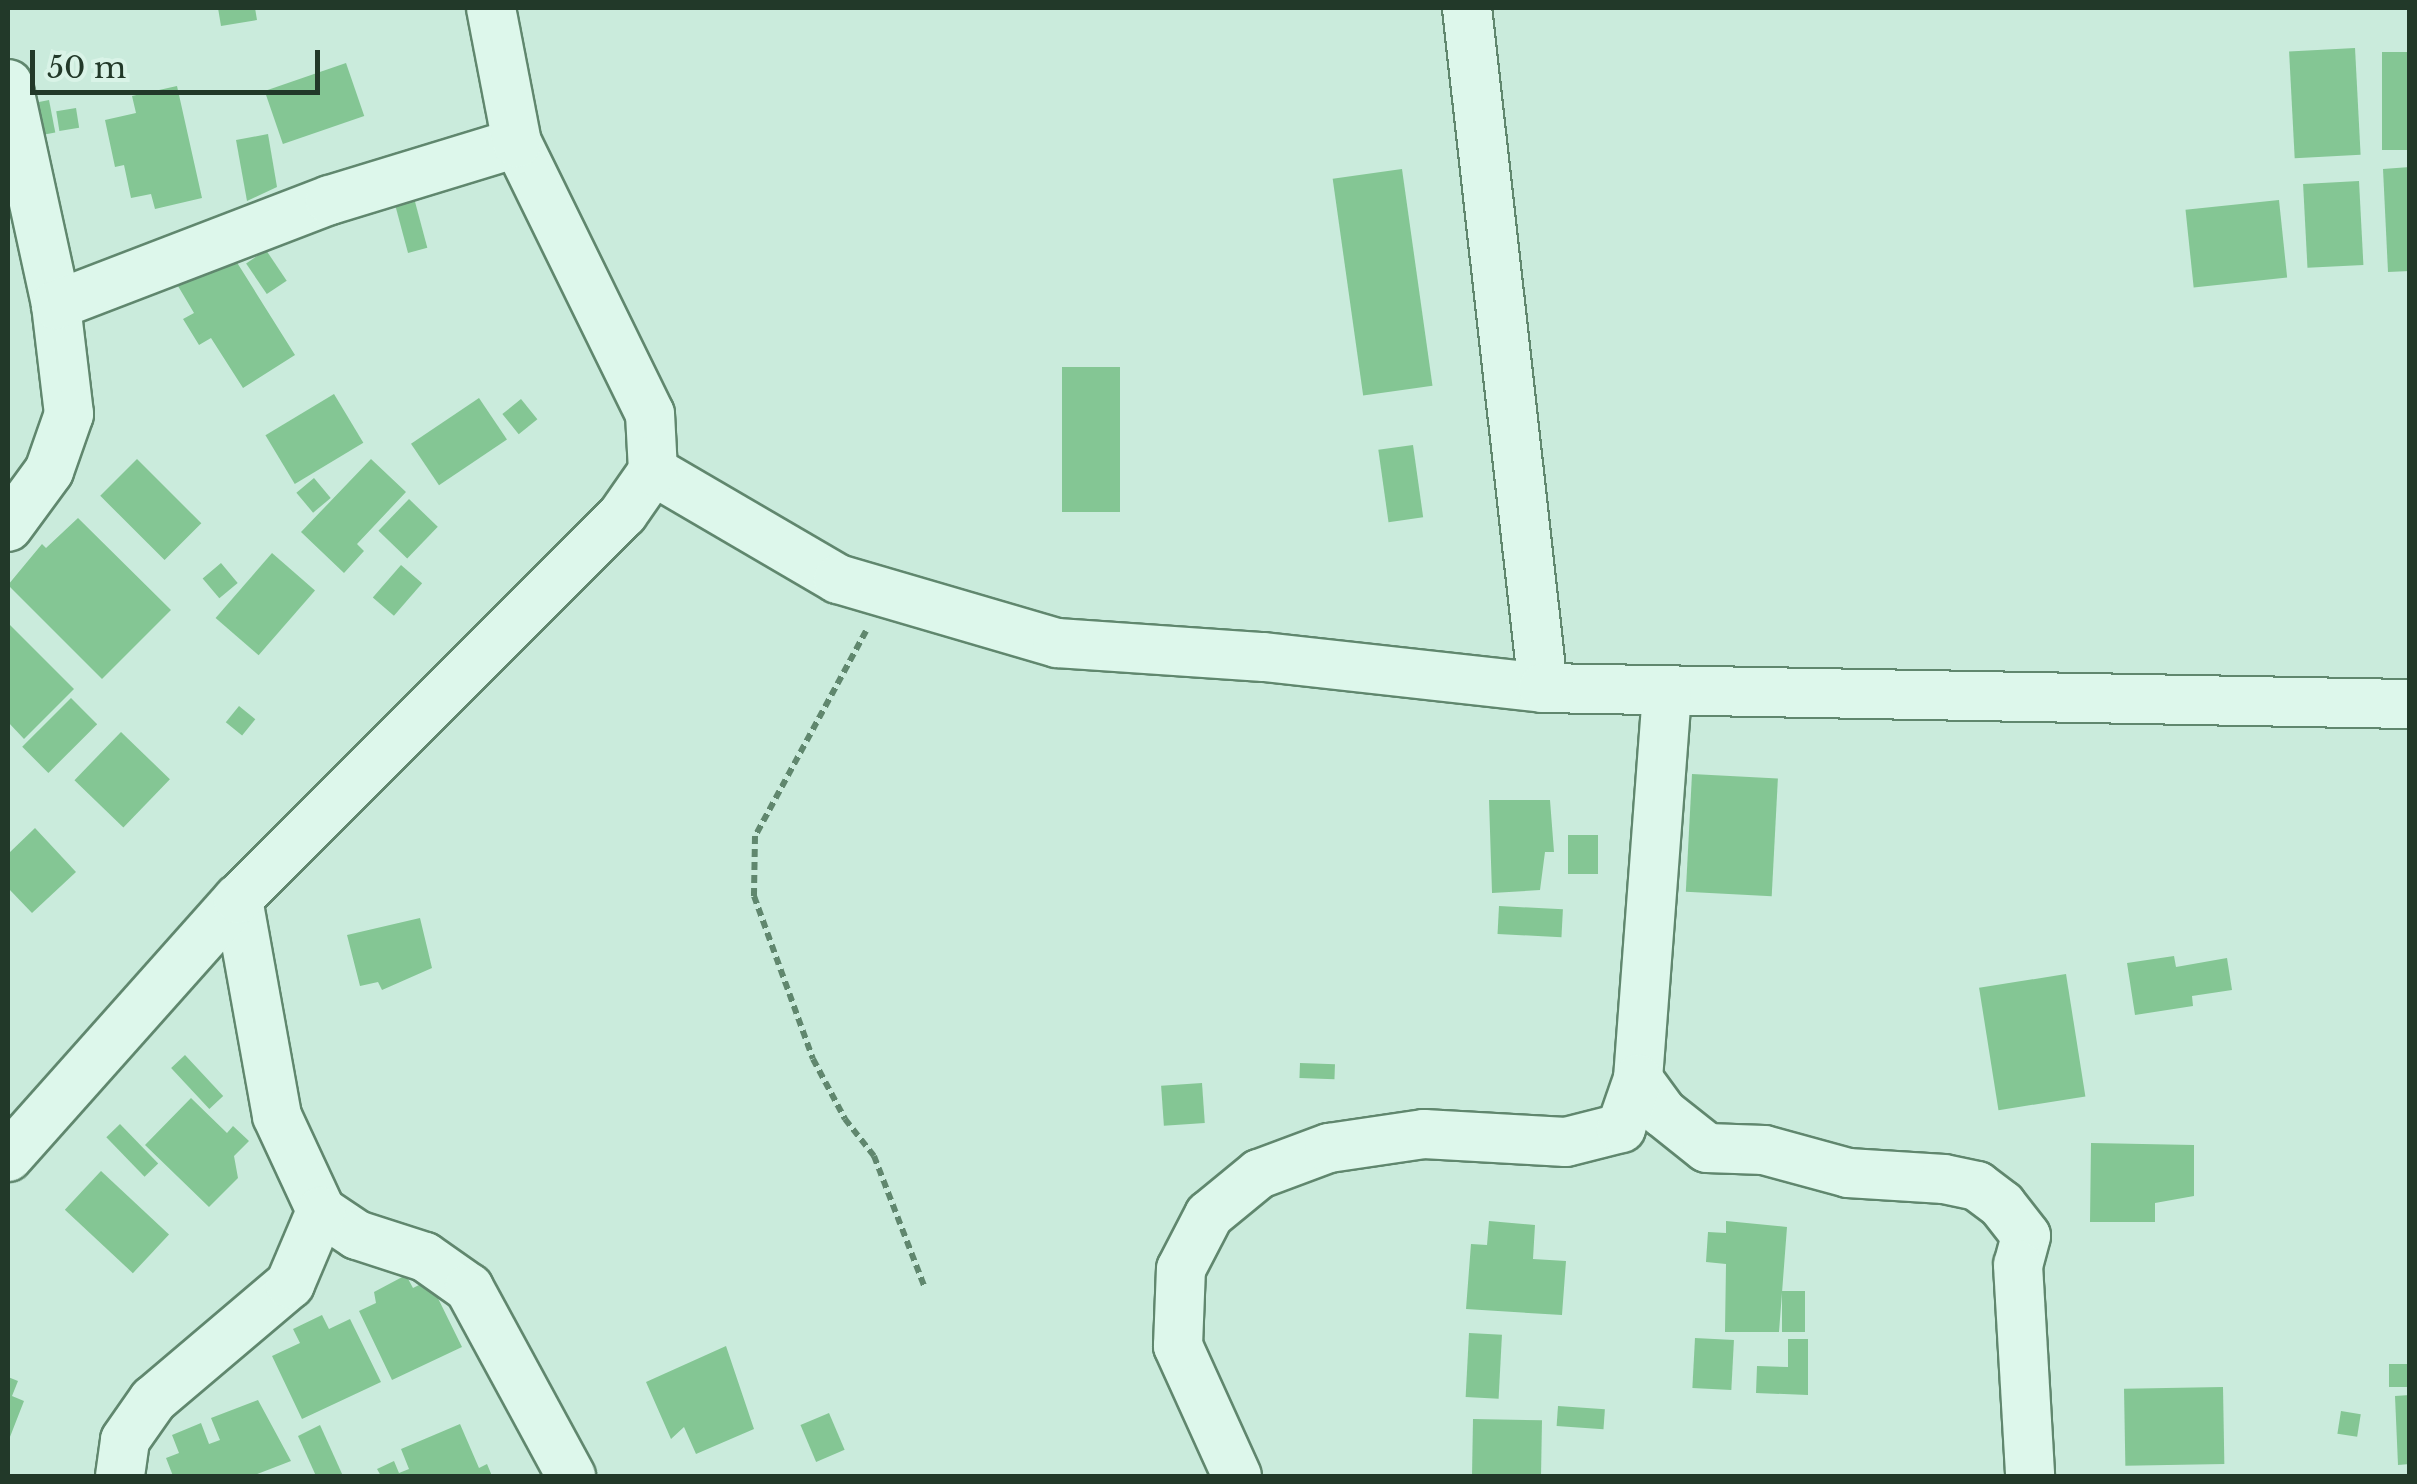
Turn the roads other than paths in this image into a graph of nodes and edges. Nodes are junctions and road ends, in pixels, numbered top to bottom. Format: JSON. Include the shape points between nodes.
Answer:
{"nodes":[{"id":1,"x":491,"y":8,"type":"edge"},
{"id":2,"x":1467,"y":8,"type":"edge"},
{"id":3,"x":8,"y":84,"type":"edge"},
{"id":4,"x":517,"y":143,"type":"junction"},
{"id":5,"x":56,"y":306,"type":"junction"},
{"id":6,"x":653,"y":471,"type":"junction"},
{"id":7,"x":8,"y":528,"type":"edge"},
{"id":8,"x":1543,"y":688,"type":"junction"},
{"id":9,"x":1667,"y":693,"type":"junction"},
{"id":10,"x":2410,"y":704,"type":"edge"},
{"id":11,"x":238,"y":899,"type":"junction"},
{"id":12,"x":1638,"y":1079,"type":"junction"},
{"id":13,"x":8,"y":1157,"type":"edge"},
{"id":14,"x":321,"y":1211,"type":"junction"},
{"id":15,"x":120,"y":1476,"type":"edge"},
{"id":16,"x":571,"y":1476,"type":"edge"},
{"id":17,"x":1237,"y":1476,"type":"edge"},
{"id":18,"x":2030,"y":1476,"type":"edge"}],
"edges":[{"from":1,"to":4,"type":"street"},
{"from":2,"to":8,"type":"street"},
{"from":3,"to":5,"type":"street"},
{"from":4,"to":5,"type":"street","via":[[330,200]]},
{"from":4,"to":6,"type":"street","via":[[650,414]]},
{"from":5,"to":7,"type":"street","via":[[69,414],[49,470]]},
{"from":6,"to":8,"type":"street","via":[[838,579],[1056,642]]},
{"from":6,"to":11,"type":"street","via":[[622,514]]},
{"from":8,"to":9,"type":"street"},
{"from":9,"to":10,"type":"street"},
{"from":9,"to":12,"type":"street"},
{"from":11,"to":13,"type":"street"},
{"from":11,"to":14,"type":"street","via":[[278,1116]]},
{"from":12,"to":17,"type":"street","via":[[1622,1128],[1566,1142],[1424,1134],[1329,1148],[1258,1174],[1209,1215],[1180,1269],[1178,1346]]},
{"from":12,"to":18,"type":"street","via":[[1664,1113],[1707,1148],[1764,1150],[1848,1173],[1944,1179],[1977,1186],[2002,1205],[2026,1236],[2018,1266]]},
{"from":14,"to":15,"type":"street","via":[[290,1284],[152,1400],[125,1440]]},
{"from":14,"to":16,"type":"street","via":[[357,1235],[425,1257],[469,1288]]}]}
